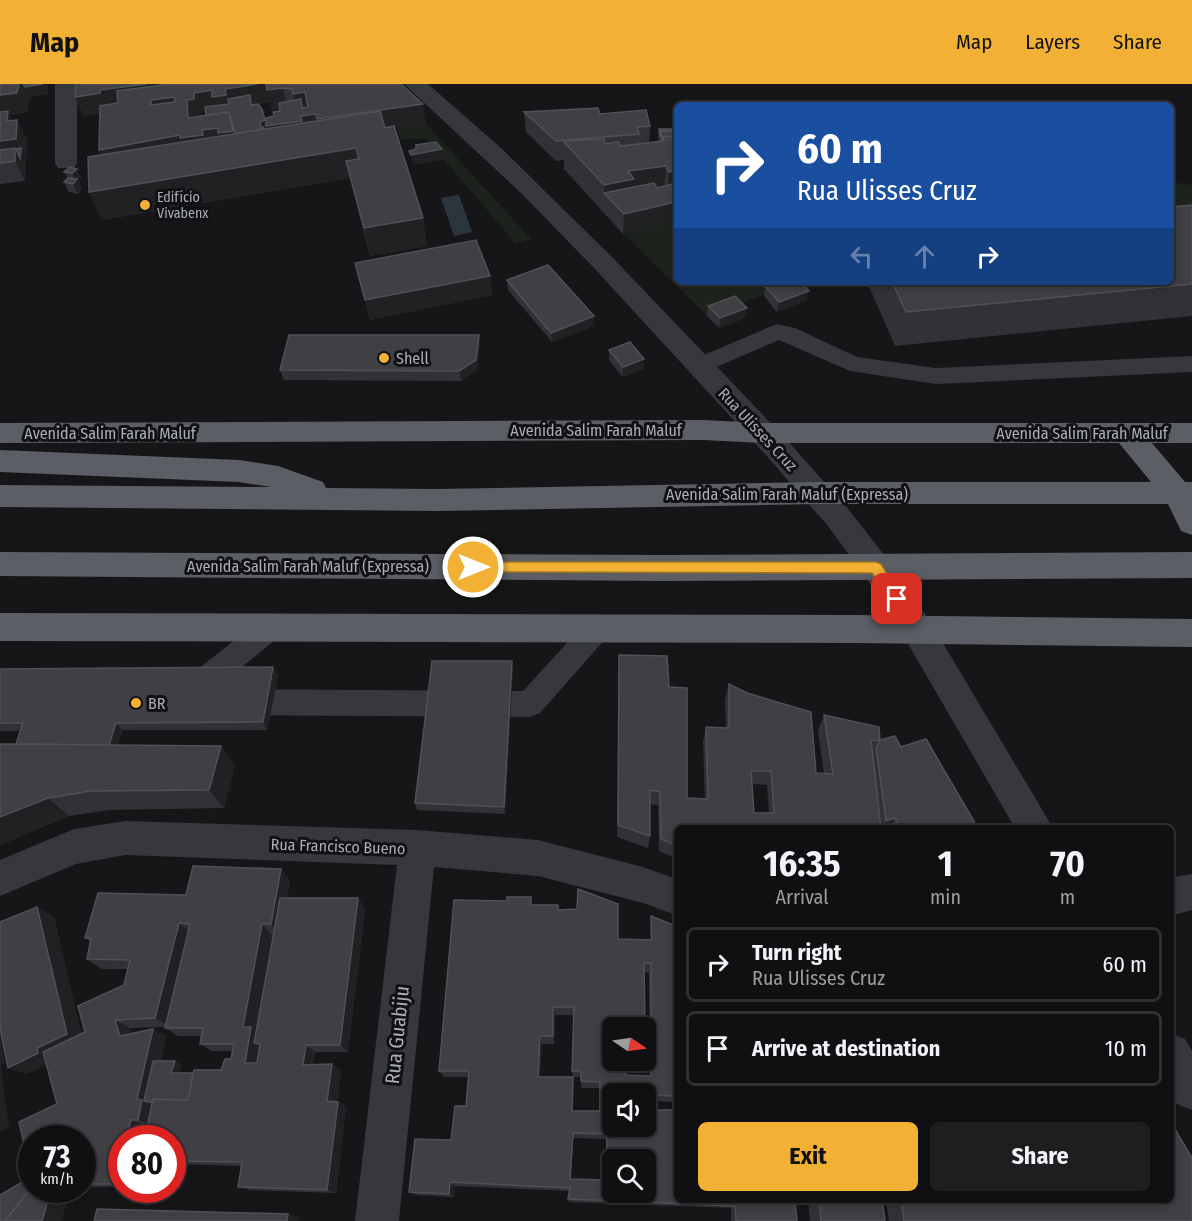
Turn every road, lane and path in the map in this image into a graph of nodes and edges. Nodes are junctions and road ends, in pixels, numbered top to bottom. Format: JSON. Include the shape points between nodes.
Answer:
{"nodes":[{"id":1,"x":66,"y":84,"type":"edge"},
{"id":2,"x":414,"y":84,"type":"edge"},
{"id":3,"x":66,"y":163,"type":"dead end"},
{"id":4,"x":1192,"y":364,"type":"edge"},
{"id":5,"x":700,"y":366,"type":"junction"},
{"id":6,"x":0,"y":433,"type":"edge"},
{"id":7,"x":763,"y":433,"type":"junction"},
{"id":8,"x":1127,"y":433,"type":"junction"},
{"id":9,"x":1192,"y":433,"type":"edge"},
{"id":10,"x":0,"y":461,"type":"edge"},
{"id":11,"x":817,"y":493,"type":"junction"},
{"id":12,"x":1185,"y":493,"type":"edge"},
{"id":13,"x":0,"y":496,"type":"edge"},
{"id":14,"x":333,"y":499,"type":"junction"},
{"id":15,"x":1192,"y":524,"type":"edge"},
{"id":16,"x":0,"y":564,"type":"edge"},
{"id":17,"x":1192,"y":565,"type":"edge"},
{"id":18,"x":876,"y":567,"type":"junction"},
{"id":19,"x":0,"y":627,"type":"edge"},
{"id":20,"x":270,"y":628,"type":"junction"},
{"id":21,"x":597,"y":629,"type":"junction"},
{"id":22,"x":918,"y":631,"type":"junction"},
{"id":23,"x":1192,"y":633,"type":"edge"},
{"id":24,"x":1037,"y":823,"type":"edge"},
{"id":25,"x":417,"y":848,"type":"junction"},
{"id":26,"x":0,"y":878,"type":"edge"},
{"id":27,"x":1192,"y":892,"type":"edge"},
{"id":28,"x":674,"y":896,"type":"edge"},
{"id":29,"x":1174,"y":896,"type":"edge"},
{"id":30,"x":1174,"y":1060,"type":"edge"},
{"id":31,"x":1192,"y":1089,"type":"edge"},
{"id":32,"x":377,"y":1221,"type":"edge"}],
"edges":[{"from":1,"to":3,"type":"street"},
{"from":2,"to":5,"type":"street","name":"Rua Ulisses Cruz","via":[[476,135],[597,255]]},
{"from":4,"to":5,"type":"lane","via":[[936,376],[850,363],[788,333],[777,332]]},
{"from":5,"to":7,"type":"street","name":"Rua Ulisses Cruz"},
{"from":6,"to":7,"type":"highway","name":"Avenida Salim Farah Maluf"},
{"from":7,"to":8,"type":"highway","name":"Avenida Salim Farah Maluf"},
{"from":7,"to":11,"type":"street","name":"Rua Ulisses Cruz"},
{"from":8,"to":9,"type":"highway","name":"Avenida Salim Farah Maluf"},
{"from":8,"to":12,"type":"highway"},
{"from":10,"to":14,"type":"highway","via":[[239,471],[278,477]]},
{"from":11,"to":12,"type":"highway","name":"Avenida Salim Farah Maluf (Expressa)"},
{"from":11,"to":14,"type":"highway","name":"Avenida Salim Farah Maluf (Expressa)"},
{"from":11,"to":18,"type":"street","name":"Rua Ulisses Cruz"},
{"from":12,"to":15,"type":"highway"},
{"from":13,"to":14,"type":"highway","name":"Avenida Salim Farah Maluf (Expressa)"},
{"from":16,"to":18,"type":"highway","name":"Avenida Salim Farah Maluf (Expressa)"},
{"from":17,"to":18,"type":"highway","name":"Avenida Salim Farah Maluf (Expressa)"},
{"from":18,"to":22,"type":"street","name":"Rua Ulisses Cruz"},
{"from":19,"to":20,"type":"highway"},
{"from":20,"to":21,"type":"highway"},
{"from":20,"to":21,"type":"lane","via":[[189,693],[169,702],[530,704]]},
{"from":21,"to":22,"type":"highway"},
{"from":22,"to":23,"type":"highway"},
{"from":22,"to":24,"type":"street","name":"Rua Ulisses Cruz"},
{"from":25,"to":26,"type":"street","name":"Rua Francisco Bueno","via":[[124,838],[74,847]]},
{"from":25,"to":28,"type":"street","name":"Rua Francisco Bueno","via":[[538,858]]},
{"from":25,"to":32,"type":"street","name":"Rua Guabiju"},
{"from":27,"to":29,"type":"street"},
{"from":30,"to":31,"type":"street"}]}
